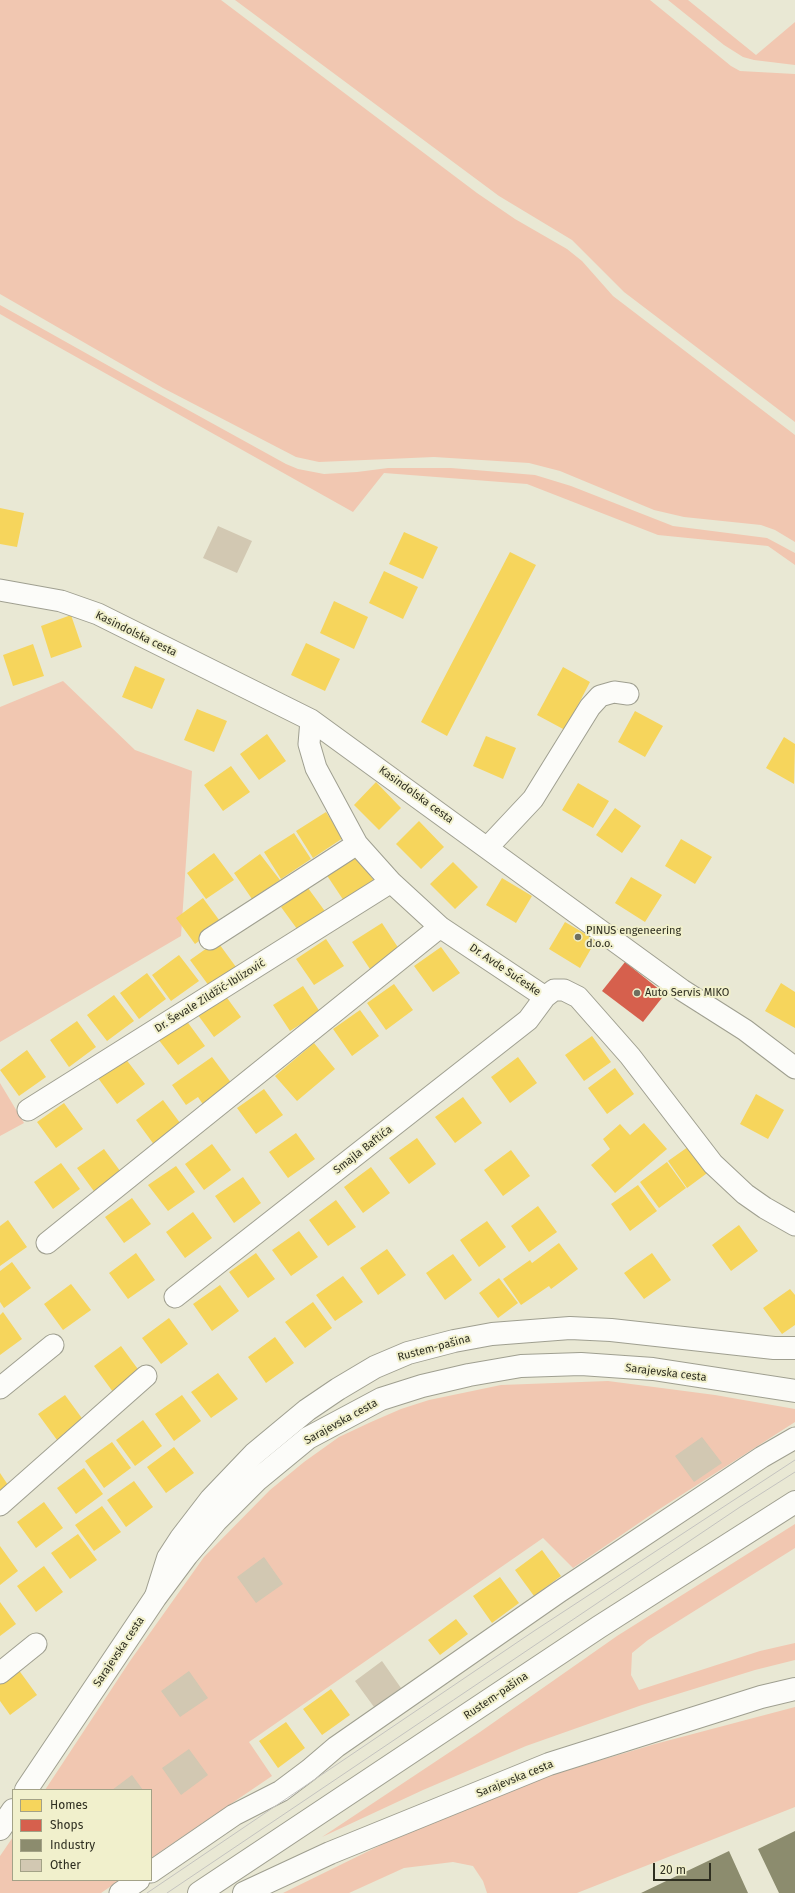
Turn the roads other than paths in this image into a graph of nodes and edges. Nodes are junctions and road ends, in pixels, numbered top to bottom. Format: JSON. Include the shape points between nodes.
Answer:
{"nodes":[{"id":1,"x":0,"y":590,"type":"edge"},
{"id":2,"x":628,"y":694,"type":"dead end"},
{"id":3,"x":311,"y":720,"type":"junction"},
{"id":4,"x":357,"y":844,"type":"junction"},
{"id":5,"x":487,"y":848,"type":"junction"},
{"id":6,"x":391,"y":882,"type":"junction"},
{"id":7,"x":440,"y":927,"type":"junction"},
{"id":8,"x":210,"y":939,"type":"dead end"},
{"id":9,"x":545,"y":997,"type":"junction"},
{"id":10,"x":795,"y":1068,"type":"edge"},
{"id":11,"x":28,"y":1110,"type":"dead end"},
{"id":12,"x":795,"y":1225,"type":"edge"},
{"id":13,"x":47,"y":1243,"type":"dead end"},
{"id":14,"x":175,"y":1297,"type":"dead end"},
{"id":15,"x":53,"y":1345,"type":"dead end"},
{"id":16,"x":795,"y":1348,"type":"edge"},
{"id":17,"x":146,"y":1376,"type":"dead end"},
{"id":18,"x":0,"y":1388,"type":"edge"},
{"id":19,"x":794,"y":1391,"type":"edge"},
{"id":20,"x":795,"y":1438,"type":"edge"},
{"id":21,"x":795,"y":1502,"type":"edge"},
{"id":22,"x":0,"y":1505,"type":"edge"},
{"id":23,"x":155,"y":1598,"type":"junction"},
{"id":24,"x":36,"y":1644,"type":"dead end"},
{"id":25,"x":0,"y":1673,"type":"edge"},
{"id":26,"x":795,"y":1689,"type":"edge"},
{"id":27,"x":27,"y":1789,"type":"edge"},
{"id":28,"x":12,"y":1811,"type":"edge"},
{"id":29,"x":0,"y":1829,"type":"edge"},
{"id":30,"x":152,"y":1871,"type":"edge"},
{"id":31,"x":138,"y":1881,"type":"edge"},
{"id":32,"x":120,"y":1893,"type":"edge"},
{"id":33,"x":199,"y":1893,"type":"edge"},
{"id":34,"x":244,"y":1893,"type":"edge"}],
"edges":[{"from":1,"to":3,"type":"street","name":"Kasindolska cesta","via":[[62,601],[98,614]]},
{"from":2,"to":5,"type":"street","via":[[614,692],[600,696],[590,707],[533,799]]},
{"from":3,"to":4,"type":"street","name":"Dr. Avde Sućeske","via":[[309,744],[316,768]]},
{"from":3,"to":5,"type":"street","name":"Kasindolska cesta"},
{"from":4,"to":6,"type":"street","name":"Dr. Avde Sućeske"},
{"from":4,"to":8,"type":"street"},
{"from":5,"to":10,"type":"street","name":"Kasindolska cesta","via":[[682,990],[744,1030]]},
{"from":6,"to":7,"type":"street","name":"Dr. Avde Sućeske"},
{"from":6,"to":11,"type":"street","name":"Dr. Ševale Zildžić-Iblizović"},
{"from":7,"to":9,"type":"street","name":"Dr. Avde Sućeske"},
{"from":7,"to":13,"type":"street"},
{"from":9,"to":12,"type":"street","name":"Dr. Avde Sućeske","via":[[554,990],[564,990],[578,997],[630,1056],[713,1164],[750,1197]]},
{"from":9,"to":14,"type":"street","name":"Smajla Baftića","via":[[528,1020]]},
{"from":15,"to":18,"type":"street"},
{"from":16,"to":23,"type":"main road","name":"Rustem-pašina","via":[[570,1328],[492,1334],[408,1353],[375,1366],[338,1389],[307,1410],[254,1454],[211,1499],[181,1538],[168,1558]]},
{"from":17,"to":22,"type":"street"},
{"from":19,"to":23,"type":"main road","name":"Sarajevska cesta","via":[[653,1369],[581,1364],[522,1366],[469,1374],[381,1399],[308,1438],[257,1480],[216,1521]]},
{"from":20,"to":30,"type":"street","via":[[559,1592],[336,1746],[281,1791],[234,1815]]},
{"from":21,"to":33,"type":"main road","name":"Rustem-pašina","via":[[599,1627]]},
{"from":23,"to":27,"type":"main road","name":"Sarajevska cesta"},
{"from":24,"to":25,"type":"street"},
{"from":26,"to":34,"type":"main road","name":"Sarajevska cesta","via":[[761,1697],[549,1764],[330,1853]]},
{"from":28,"to":29,"type":"main road"},
{"from":31,"to":32,"type":"street"}]}
